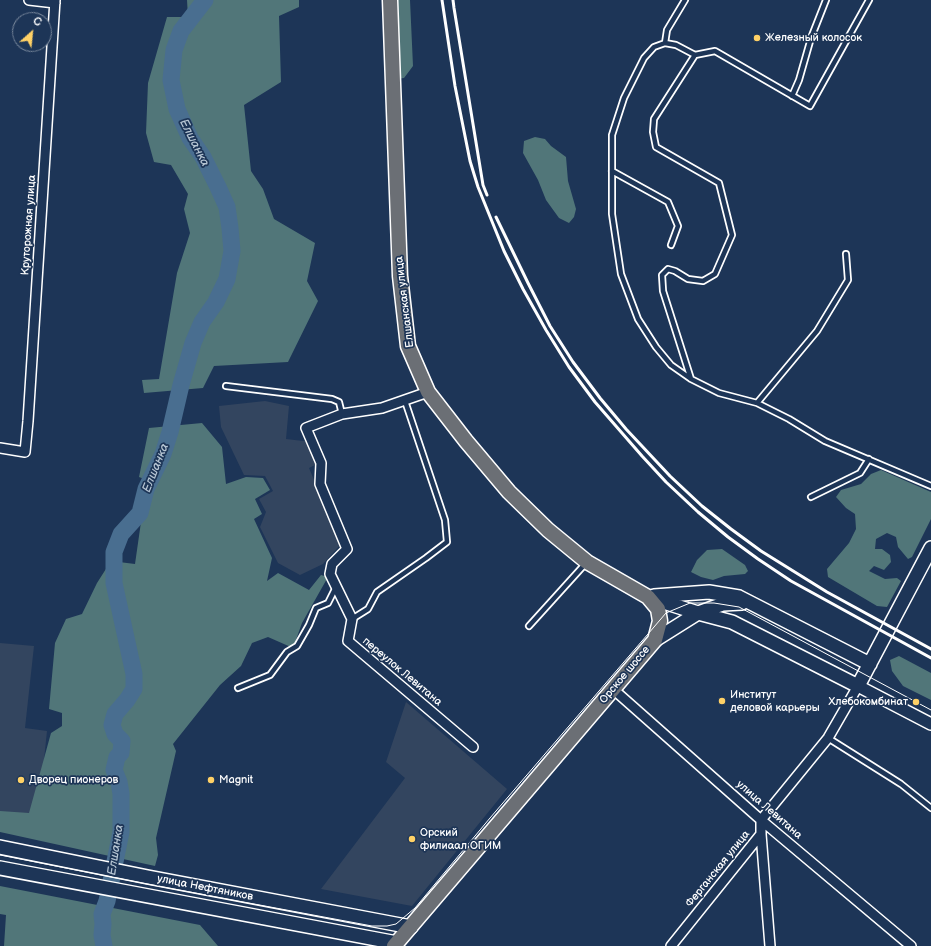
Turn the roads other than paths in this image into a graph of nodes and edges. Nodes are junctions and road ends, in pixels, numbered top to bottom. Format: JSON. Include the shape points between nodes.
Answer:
{"nodes":[{"id":1,"x":29,"y":0,"type":"edge"},
{"id":2,"x":390,"y":0,"type":"edge"},
{"id":3,"x":685,"y":0,"type":"edge"},
{"id":4,"x":826,"y":0,"type":"edge"},
{"id":5,"x":868,"y":0,"type":"edge"},
{"id":6,"x":55,"y":2,"type":"edge"},
{"id":7,"x":665,"y":43,"type":"junction"},
{"id":8,"x":695,"y":54,"type":"junction"},
{"id":9,"x":792,"y":96,"type":"junction"},
{"id":10,"x":612,"y":171,"type":"junction"},
{"id":11,"x":671,"y":245,"type":"dead end"},
{"id":12,"x":846,"y":254,"type":"dead end"},
{"id":13,"x":691,"y":379,"type":"junction"},
{"id":14,"x":226,"y":386,"type":"dead end"},
{"id":15,"x":428,"y":392,"type":"junction"},
{"id":16,"x":404,"y":401,"type":"junction"},
{"id":17,"x":757,"y":403,"type":"junction"},
{"id":18,"x":342,"y":414,"type":"junction"},
{"id":19,"x":0,"y":448,"type":"edge"},
{"id":20,"x":869,"y":459,"type":"junction"},
{"id":21,"x":931,"y":486,"type":"edge"},
{"id":22,"x":811,"y":496,"type":"dead end"},
{"id":23,"x":931,"y":548,"type":"edge"},
{"id":24,"x":587,"y":562,"type":"junction"},
{"id":25,"x":337,"y":587,"type":"junction"},
{"id":26,"x":648,"y":597,"type":"junction"},
{"id":27,"x":756,"y":605,"type":"junction"},
{"id":28,"x":698,"y":614,"type":"junction"},
{"id":29,"x":352,"y":619,"type":"junction"},
{"id":30,"x":529,"y":626,"type":"dead end"},
{"id":31,"x":655,"y":640,"type":"junction"},
{"id":32,"x":870,"y":664,"type":"junction"},
{"id":33,"x":858,"y":686,"type":"junction"},
{"id":34,"x":238,"y":688,"type":"dead end"},
{"id":35,"x":614,"y":689,"type":"junction"},
{"id":36,"x":931,"y":724,"type":"edge"},
{"id":37,"x":828,"y":738,"type":"junction"},
{"id":38,"x":473,"y":747,"type":"dead end"},
{"id":39,"x":931,"y":808,"type":"edge"},
{"id":40,"x":761,"y":820,"type":"junction"},
{"id":41,"x":762,"y":834,"type":"junction"},
{"id":42,"x":0,"y":847,"type":"edge"},
{"id":43,"x":0,"y":868,"type":"edge"},
{"id":44,"x":411,"y":927,"type":"junction"},
{"id":45,"x":395,"y":944,"type":"edge"},
{"id":46,"x":671,"y":946,"type":"edge"},
{"id":47,"x":770,"y":946,"type":"edge"},
{"id":48,"x":911,"y":946,"type":"edge"}],
"edges":[{"from":1,"to":6,"type":"street"},
{"from":2,"to":15,"type":"main road","name":"Елшанская улица","via":[[400,276],[408,346]]},
{"from":3,"to":7,"type":"lane","via":[[667,30]]},
{"from":4,"to":9,"type":"lane"},
{"from":5,"to":9,"type":"lane","via":[[810,106]]},
{"from":6,"to":19,"type":"street","name":"Круторожная улица","via":[[25,452]]},
{"from":7,"to":8,"type":"lane"},
{"from":7,"to":10,"type":"lane","via":[[654,47],[644,58],[624,98],[612,135]]},
{"from":8,"to":9,"type":"lane","via":[[715,51]]},
{"from":8,"to":13,"type":"lane","via":[[654,119],[656,147],[719,183],[732,235],[715,274],[704,281],[688,279],[668,269],[662,275],[664,291]]},
{"from":10,"to":11,"type":"lane","via":[[668,202],[678,226]]},
{"from":10,"to":13,"type":"lane","via":[[612,214],[621,274],[638,319],[671,365]]},
{"from":12,"to":17,"type":"lane","via":[[848,280],[817,331]]},
{"from":13,"to":17,"type":"lane","via":[[719,393]]},
{"from":14,"to":18,"type":"lane","via":[[332,399],[339,402]]},
{"from":15,"to":16,"type":"street"},
{"from":15,"to":24,"type":"main road","name":"Елшанская улица","via":[[510,492],[548,530]]},
{"from":16,"to":18,"type":"street","via":[[382,408]]},
{"from":16,"to":29,"type":"lane","via":[[445,520],[448,542],[377,592],[368,609]]},
{"from":17,"to":20,"type":"lane","via":[[825,441]]},
{"from":18,"to":25,"type":"street","via":[[306,428],[321,463],[320,484],[347,549],[332,564],[330,574]]},
{"from":20,"to":21,"type":"lane"},
{"from":20,"to":22,"type":"lane","via":[[860,473]]},
{"from":23,"to":32,"type":"main road"},
{"from":24,"to":26,"type":"main road","name":"Елшанская улица"},
{"from":24,"to":30,"type":"lane"},
{"from":25,"to":29,"type":"street"},
{"from":25,"to":34,"type":"lane","via":[[328,603],[316,608],[297,646],[287,652],[270,675]]},
{"from":26,"to":27,"type":"main road","via":[[709,592],[738,597]]},
{"from":26,"to":28,"type":"main road"},
{"from":26,"to":31,"type":"main road","via":[[658,609],[660,621]]},
{"from":27,"to":28,"type":"main road","name":"Орское шоссе","via":[[735,602]]},
{"from":27,"to":32,"type":"main road"},
{"from":28,"to":31,"type":"main road","name":"Орское шоссе"},
{"from":28,"to":33,"type":"main road","via":[[732,622]]},
{"from":29,"to":38,"type":"street","name":"переулок Левитана","via":[[348,641]]},
{"from":31,"to":35,"type":"main road","name":"Орское шоссе"},
{"from":32,"to":33,"type":"main road"},
{"from":33,"to":36,"type":"street"},
{"from":33,"to":37,"type":"street"},
{"from":35,"to":40,"type":"street","name":"улица Левитана"},
{"from":35,"to":44,"type":"main road","name":"Орское шоссе"},
{"from":37,"to":39,"type":"lane","via":[[901,784]]},
{"from":37,"to":40,"type":"street"},
{"from":40,"to":41,"type":"street","name":"Ферганская улица"},
{"from":40,"to":48,"type":"street","name":"улица Левитана"},
{"from":41,"to":46,"type":"street","name":"Ферганская улица"},
{"from":41,"to":47,"type":"street"},
{"from":42,"to":44,"type":"main road","name":"улица Нефтяников"},
{"from":43,"to":45,"type":"main road","name":"улица Нефтяников"},
{"from":44,"to":45,"type":"main road","name":"Орское шоссе"}]}
